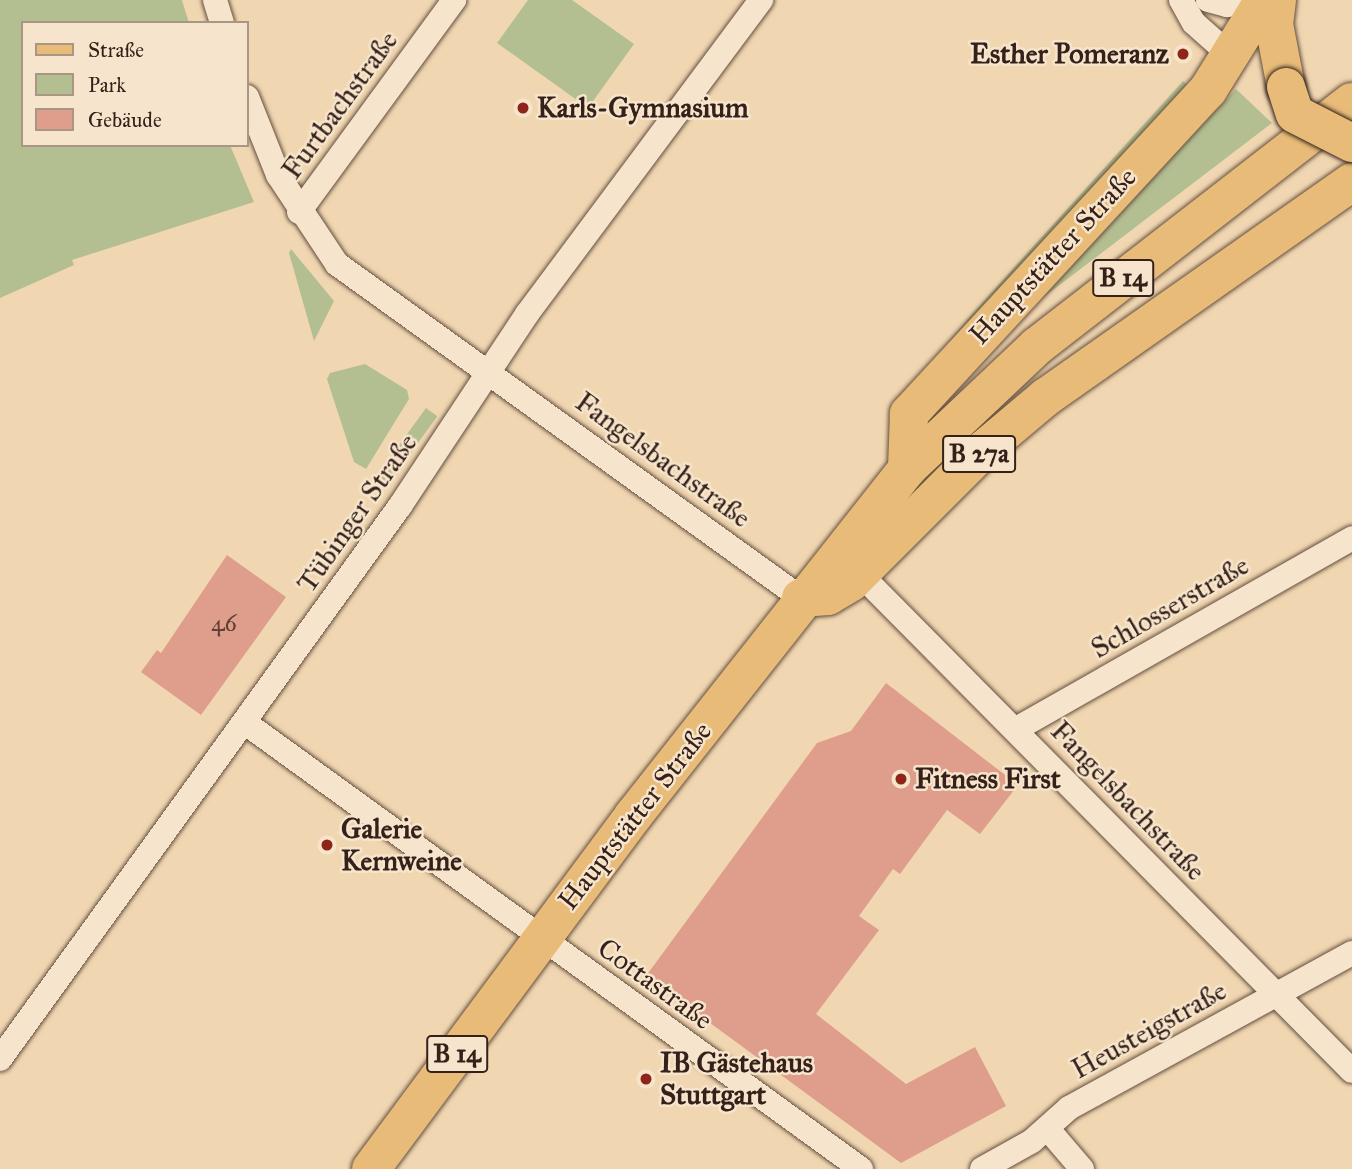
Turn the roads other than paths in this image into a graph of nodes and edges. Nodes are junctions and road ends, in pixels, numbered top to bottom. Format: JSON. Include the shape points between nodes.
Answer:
{"nodes":[{"id":1,"x":215,"y":0,"type":"edge"},
{"id":2,"x":454,"y":0,"type":"edge"},
{"id":3,"x":761,"y":0,"type":"edge"},
{"id":4,"x":1181,"y":0,"type":"edge"},
{"id":5,"x":1208,"y":0,"type":"edge"},
{"id":6,"x":1242,"y":0,"type":"edge"},
{"id":7,"x":1264,"y":0,"type":"edge"},
{"id":8,"x":1277,"y":0,"type":"edge"},
{"id":9,"x":221,"y":21,"type":"edge"},
{"id":10,"x":1231,"y":56,"type":"junction"},
{"id":11,"x":248,"y":99,"type":"edge"},
{"id":12,"x":1284,"y":99,"type":"junction"},
{"id":13,"x":1352,"y":102,"type":"edge"},
{"id":14,"x":1352,"y":143,"type":"edge"},
{"id":15,"x":1352,"y":182,"type":"edge"},
{"id":16,"x":299,"y":212,"type":"junction"},
{"id":17,"x":490,"y":371,"type":"junction"},
{"id":18,"x":906,"y":469,"type":"junction"},
{"id":19,"x":1352,"y":538,"type":"edge"},
{"id":20,"x":860,"y":574,"type":"junction"},
{"id":21,"x":801,"y":598,"type":"junction"},
{"id":22,"x":244,"y":722,"type":"junction"},
{"id":23,"x":1017,"y":728,"type":"junction"},
{"id":24,"x":541,"y":938,"type":"junction"},
{"id":25,"x":1352,"y":953,"type":"edge"},
{"id":26,"x":1276,"y":994,"type":"junction"},
{"id":27,"x":0,"y":1059,"type":"edge"},
{"id":28,"x":1352,"y":1071,"type":"edge"},
{"id":29,"x":1047,"y":1128,"type":"junction"},
{"id":30,"x":371,"y":1169,"type":"edge"},
{"id":31,"x":861,"y":1169,"type":"edge"},
{"id":32,"x":982,"y":1169,"type":"edge"},
{"id":33,"x":1082,"y":1169,"type":"edge"}],
"edges":[{"from":1,"to":9,"type":"street"},
{"from":2,"to":16,"type":"street","name":"Furtbachstraße"},
{"from":3,"to":17,"type":"street","name":"Tübinger Straße"},
{"from":4,"to":10,"type":"street","via":[[1194,23]]},
{"from":5,"to":6,"type":"street","via":[[1227,5]]},
{"from":7,"to":10,"type":"main road","number":"B 27a"},
{"from":8,"to":12,"type":"main road","via":[[1274,24]]},
{"from":10,"to":12,"type":"main road"},
{"from":10,"to":18,"type":"main road","name":"Hauptstätter Straße","number":"B 27a","via":[[1208,90],[909,414]]},
{"from":11,"to":16,"type":"street","name":"Fangelsbachstraße"},
{"from":12,"to":14,"type":"main road","bridge":true},
{"from":13,"to":18,"type":"main road","name":"Hauptstätter Straße","number":"B 14","via":[[1037,346]]},
{"from":15,"to":20,"type":"main road","number":"B 27a","via":[[1045,397],[983,450]]},
{"from":16,"to":17,"type":"street","name":"Fangelsbachstraße","via":[[337,264]]},
{"from":17,"to":21,"type":"street","name":"Fangelsbachstraße"},
{"from":17,"to":22,"type":"street","name":"Tübinger Straße","via":[[400,506]]},
{"from":18,"to":21,"type":"main road","name":"Hauptstätter Straße","number":"B 14"},
{"from":19,"to":23,"type":"street","name":"Schlosserstraße"},
{"from":20,"to":21,"type":"main road","number":"B 27a","via":[[828,596]]},
{"from":20,"to":23,"type":"street","name":"Fangelsbachstraße"},
{"from":21,"to":24,"type":"main road","name":"Hauptstätter Straße","number":"B 14"},
{"from":22,"to":24,"type":"street","name":"Cottastraße"},
{"from":22,"to":27,"type":"street","name":"Tübinger Straße"},
{"from":23,"to":26,"type":"street","name":"Fangelsbachstraße"},
{"from":24,"to":30,"type":"main road","name":"Hauptstätter Straße","number":"B 14"},
{"from":24,"to":31,"type":"street","name":"Cottastraße"},
{"from":25,"to":26,"type":"street","name":"Heusteigstraße"},
{"from":26,"to":28,"type":"street","name":"Fangelsbachstraße"},
{"from":26,"to":29,"type":"street","name":"Heusteigstraße","via":[[1069,1108]]},
{"from":29,"to":32,"type":"street","name":"Heusteigstraße"},
{"from":29,"to":33,"type":"street"}]}
